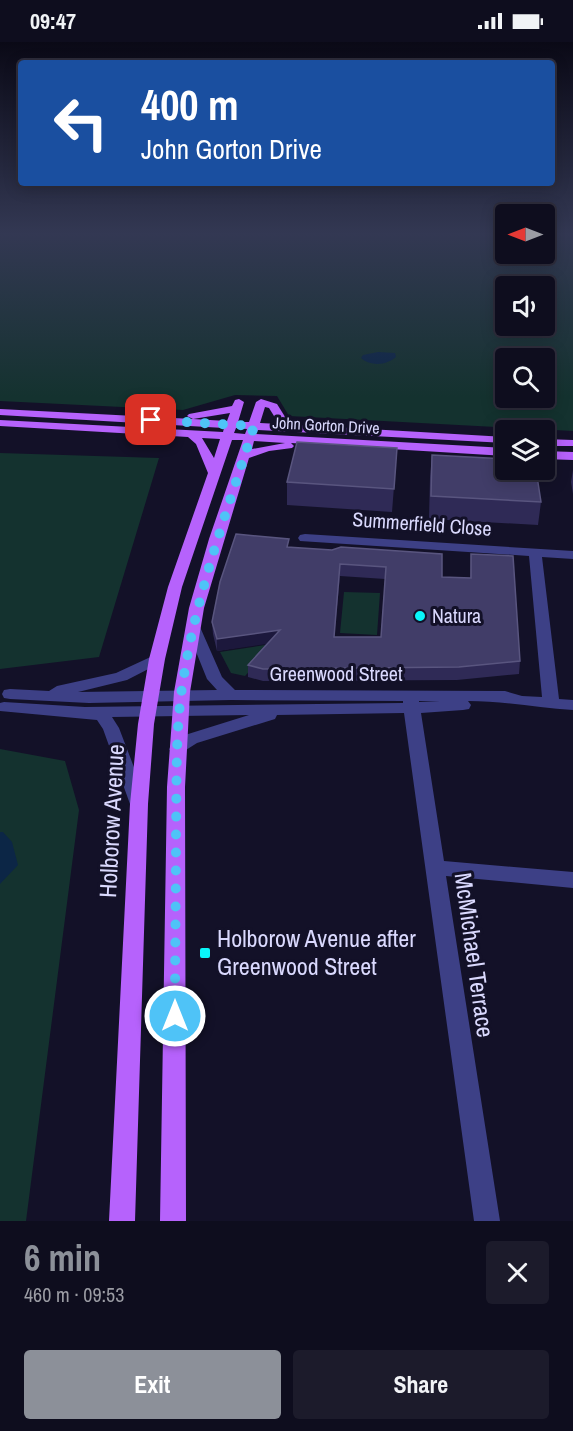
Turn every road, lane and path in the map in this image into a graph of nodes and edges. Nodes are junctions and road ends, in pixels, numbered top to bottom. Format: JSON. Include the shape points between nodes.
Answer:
{"nodes":[{"id":1,"x":0,"y":412,"type":"edge"},
{"id":2,"x":151,"y":420,"type":"junction"},
{"id":3,"x":0,"y":423,"type":"edge"},
{"id":4,"x":297,"y":428,"type":"junction"},
{"id":5,"x":229,"y":430,"type":"junction"},
{"id":6,"x":252,"y":431,"type":"junction"},
{"id":7,"x":190,"y":433,"type":"junction"},
{"id":8,"x":495,"y":439,"type":"edge"},
{"id":9,"x":555,"y":442,"type":"edge"},
{"id":10,"x":573,"y":443,"type":"edge"},
{"id":11,"x":411,"y":446,"type":"junction"},
{"id":12,"x":495,"y":451,"type":"edge"},
{"id":13,"x":245,"y":455,"type":"junction"},
{"id":14,"x":555,"y":455,"type":"edge"},
{"id":15,"x":573,"y":456,"type":"edge"},
{"id":16,"x":214,"y":473,"type":"junction"},
{"id":17,"x":305,"y":537,"type":"dead end"},
{"id":18,"x":535,"y":552,"type":"junction"},
{"id":19,"x":573,"y":555,"type":"edge"},
{"id":20,"x":193,"y":627,"type":"junction"},
{"id":21,"x":157,"y":659,"type":"junction"},
{"id":22,"x":231,"y":695,"type":"junction"},
{"id":23,"x":36,"y":696,"type":"junction"},
{"id":24,"x":411,"y":701,"type":"junction"},
{"id":25,"x":551,"y":703,"type":"junction"},
{"id":26,"x":149,"y":704,"type":"junction"},
{"id":27,"x":181,"y":704,"type":"junction"},
{"id":28,"x":573,"y":705,"type":"edge"},
{"id":29,"x":289,"y":709,"type":"junction"},
{"id":30,"x":85,"y":712,"type":"junction"},
{"id":31,"x":178,"y":749,"type":"junction"},
{"id":32,"x":140,"y":804,"type":"junction"},
{"id":33,"x":436,"y":867,"type":"junction"},
{"id":34,"x":573,"y":880,"type":"edge"},
{"id":35,"x":122,"y":1221,"type":"edge"},
{"id":36,"x":173,"y":1221,"type":"edge"},
{"id":37,"x":487,"y":1221,"type":"edge"}],
"edges":[{"from":1,"to":2,"type":"main road","name":"John Gorton Drive"},
{"from":2,"to":5,"type":"main road","name":"John Gorton Drive"},
{"from":2,"to":5,"type":"main road","name":"Holborow Avenue","via":[[237,405]]},
{"from":3,"to":7,"type":"main road","name":"John Gorton Drive"},
{"from":4,"to":6,"type":"main road","name":"John Gorton Drive"},
{"from":4,"to":6,"type":"main road","via":[[283,422],[273,406],[261,402]]},
{"from":4,"to":8,"type":"main road","name":"John Gorton Drive"},
{"from":5,"to":6,"type":"main road","name":"John Gorton Drive"},
{"from":5,"to":7,"type":"main road","name":"John Gorton Drive"},
{"from":5,"to":16,"type":"main road","name":"Holborow Avenue"},
{"from":6,"to":11,"type":"main road","name":"John Gorton Drive"},
{"from":6,"to":13,"type":"main road"},
{"from":7,"to":16,"type":"main road","via":[[201,443]]},
{"from":9,"to":10,"type":"main road"},
{"from":11,"to":12,"type":"main road","name":"John Gorton Drive"},
{"from":11,"to":13,"type":"main road","via":[[299,445]]},
{"from":13,"to":20,"type":"main road","via":[[215,542]]},
{"from":14,"to":15,"type":"main road"},
{"from":16,"to":21,"type":"main road","name":"Holborow Avenue","via":[[175,587]]},
{"from":17,"to":18,"type":"street","name":"Summerfield Close"},
{"from":18,"to":19,"type":"street","name":"Summerfield Close"},
{"from":18,"to":25,"type":"street"},
{"from":20,"to":22,"type":"street","via":[[215,679]]},
{"from":20,"to":27,"type":"main road"},
{"from":21,"to":23,"type":"street","via":[[119,678]]},
{"from":21,"to":26,"type":"main road","name":"Holborow Avenue"},
{"from":22,"to":24,"type":"street","name":"Greenwood Street"},
{"from":22,"to":27,"type":"street","name":"Greenwood Street"},
{"from":23,"to":26,"type":"street"},
{"from":23,"to":30,"type":"street","via":[[7,700]]},
{"from":24,"to":25,"type":"street","name":"Greenwood Street"},
{"from":24,"to":29,"type":"street","name":"Greenwood Street"},
{"from":24,"to":33,"type":"street","name":"McMichael Terrace"},
{"from":25,"to":28,"type":"street","name":"Greenwood Street"},
{"from":26,"to":27,"type":"street"},
{"from":26,"to":30,"type":"street"},
{"from":26,"to":32,"type":"main road","name":"Holborow Avenue"},
{"from":27,"to":29,"type":"street","name":"Greenwood Street"},
{"from":27,"to":31,"type":"main road"},
{"from":29,"to":31,"type":"street","via":[[212,731]]},
{"from":30,"to":32,"type":"street","via":[[103,716],[111,728]]},
{"from":31,"to":36,"type":"main road"},
{"from":32,"to":35,"type":"main road","name":"Holborow Avenue"},
{"from":33,"to":34,"type":"street"},
{"from":33,"to":37,"type":"street","name":"McMichael Terrace"}]}
